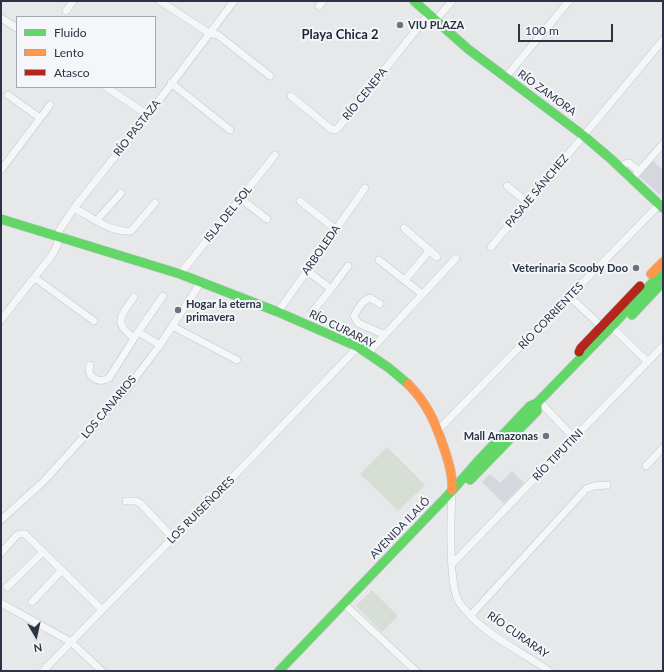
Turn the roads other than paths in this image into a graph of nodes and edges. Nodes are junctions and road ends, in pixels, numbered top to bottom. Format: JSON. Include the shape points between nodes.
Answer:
{"nodes":[{"id":1,"x":72,"y":1,"type":"edge"},
{"id":2,"x":160,"y":1,"type":"edge"},
{"id":3,"x":234,"y":1,"type":"edge"},
{"id":4,"x":414,"y":1,"type":"edge"},
{"id":5,"x":452,"y":1,"type":"edge"},
{"id":6,"x":569,"y":1,"type":"edge"},
{"id":7,"x":66,"y":11,"type":"dead end"},
{"id":8,"x":1,"y":18,"type":"edge"},
{"id":9,"x":432,"y":18,"type":"junction"},
{"id":10,"x":16,"y":27,"type":"edge"},
{"id":11,"x":209,"y":33,"type":"junction"},
{"id":12,"x":663,"y":40,"type":"edge"},
{"id":13,"x":270,"y":76,"type":"dead end"},
{"id":14,"x":505,"y":78,"type":"junction"},
{"id":15,"x":171,"y":83,"type":"junction"},
{"id":16,"x":108,"y":88,"type":"edge"},
{"id":17,"x":8,"y":95,"type":"dead end"},
{"id":18,"x":292,"y":96,"type":"dead end"},
{"id":19,"x":50,"y":105,"type":"dead end"},
{"id":20,"x":148,"y":115,"type":"junction"},
{"id":21,"x":40,"y":118,"type":"junction"},
{"id":22,"x":230,"y":130,"type":"dead end"},
{"id":23,"x":584,"y":136,"type":"junction"},
{"id":24,"x":662,"y":145,"type":"dead end"},
{"id":25,"x":275,"y":155,"type":"dead end"},
{"id":26,"x":621,"y":168,"type":"junction"},
{"id":27,"x":1,"y":170,"type":"edge"},
{"id":28,"x":639,"y":170,"type":"junction"},
{"id":29,"x":632,"y":178,"type":"junction"},
{"id":30,"x":507,"y":186,"type":"dead end"},
{"id":31,"x":365,"y":188,"type":"dead end"},
{"id":32,"x":121,"y":193,"type":"dead end"},
{"id":33,"x":240,"y":198,"type":"junction"},
{"id":34,"x":300,"y":201,"type":"dead end"},
{"id":35,"x":155,"y":203,"type":"dead end"},
{"id":36,"x":528,"y":203,"type":"junction"},
{"id":37,"x":662,"y":204,"type":"edge"},
{"id":38,"x":74,"y":208,"type":"junction"},
{"id":39,"x":1,"y":219,"type":"edge"},
{"id":40,"x":267,"y":219,"type":"dead end"},
{"id":41,"x":96,"y":220,"type":"junction"},
{"id":42,"x":404,"y":228,"type":"dead end"},
{"id":43,"x":335,"y":229,"type":"junction"},
{"id":44,"x":59,"y":238,"type":"junction"},
{"id":45,"x":491,"y":247,"type":"dead end"},
{"id":46,"x":430,"y":250,"type":"junction"},
{"id":47,"x":437,"y":257,"type":"dead end"},
{"id":48,"x":456,"y":258,"type":"dead end"},
{"id":49,"x":379,"y":260,"type":"dead end"},
{"id":50,"x":663,"y":262,"type":"edge"},
{"id":51,"x":348,"y":266,"type":"dead end"},
{"id":52,"x":306,"y":270,"type":"junction"},
{"id":53,"x":663,"y":271,"type":"edge"},
{"id":54,"x":180,"y":274,"type":"junction"},
{"id":55,"x":35,"y":278,"type":"junction"},
{"id":56,"x":405,"y":280,"type":"junction"},
{"id":57,"x":201,"y":282,"type":"junction"},
{"id":58,"x":663,"y":282,"type":"edge"},
{"id":59,"x":331,"y":289,"type":"junction"},
{"id":60,"x":422,"y":294,"type":"junction"},
{"id":61,"x":163,"y":296,"type":"dead end"},
{"id":62,"x":570,"y":296,"type":"junction"},
{"id":63,"x":134,"y":297,"type":"dead end"},
{"id":64,"x":380,"y":304,"type":"dead end"},
{"id":65,"x":313,"y":311,"type":"dead end"},
{"id":66,"x":278,"y":312,"type":"junction"},
{"id":67,"x":1,"y":320,"type":"edge"},
{"id":68,"x":94,"y":321,"type":"dead end"},
{"id":69,"x":172,"y":326,"type":"junction"},
{"id":70,"x":601,"y":326,"type":"junction"},
{"id":71,"x":616,"y":331,"type":"junction"},
{"id":72,"x":138,"y":332,"type":"junction"},
{"id":73,"x":385,"y":335,"type":"junction"},
{"id":74,"x":134,"y":338,"type":"junction"},
{"id":75,"x":160,"y":345,"type":"junction"},
{"id":76,"x":663,"y":346,"type":"edge"},
{"id":77,"x":358,"y":347,"type":"junction"},
{"id":78,"x":368,"y":354,"type":"junction"},
{"id":79,"x":236,"y":360,"type":"dead end"},
{"id":80,"x":648,"y":362,"type":"junction"},
{"id":81,"x":90,"y":364,"type":"dead end"},
{"id":82,"x":573,"y":365,"type":"junction"},
{"id":83,"x":538,"y":402,"type":"junction"},
{"id":84,"x":438,"y":430,"type":"junction"},
{"id":85,"x":574,"y":438,"type":"junction"},
{"id":86,"x":663,"y":448,"type":"edge"},
{"id":87,"x":646,"y":466,"type":"dead end"},
{"id":88,"x":607,"y":485,"type":"dead end"},
{"id":89,"x":452,"y":490,"type":"junction"},
{"id":90,"x":452,"y":500,"type":"junction"},
{"id":91,"x":126,"y":501,"type":"dead end"},
{"id":92,"x":1,"y":520,"type":"edge"},
{"id":93,"x":173,"y":538,"type":"junction"},
{"id":94,"x":43,"y":552,"type":"junction"},
{"id":95,"x":1,"y":553,"type":"edge"},
{"id":96,"x":452,"y":564,"type":"junction"},
{"id":97,"x":62,"y":570,"type":"junction"},
{"id":98,"x":7,"y":587,"type":"dead end"},
{"id":99,"x":32,"y":602,"type":"dead end"},
{"id":100,"x":1,"y":603,"type":"edge"},
{"id":101,"x":346,"y":605,"type":"junction"},
{"id":102,"x":102,"y":610,"type":"junction"},
{"id":103,"x":471,"y":615,"type":"junction"},
{"id":104,"x":71,"y":642,"type":"junction"},
{"id":105,"x":283,"y":670,"type":"edge"},
{"id":106,"x":43,"y":671,"type":"edge"},
{"id":107,"x":102,"y":671,"type":"edge"},
{"id":108,"x":416,"y":671,"type":"edge"},
{"id":109,"x":549,"y":671,"type":"edge"}],
"edges":[{"from":1,"to":7,"type":"street"},
{"from":2,"to":11,"type":"street"},
{"from":3,"to":11,"type":"street","name":"RÍO PASTAZA"},
{"from":4,"to":9,"type":"street","name":"RÍO ZAMORA"},
{"from":5,"to":9,"type":"street","name":"RÍO CENEPA"},
{"from":6,"to":14,"type":"street"},
{"from":8,"to":10,"type":"street"},
{"from":9,"to":14,"type":"street","name":"RÍO ZAMORA"},
{"from":9,"to":18,"type":"street","name":"RÍO CENEPA","via":[[335,130]]},
{"from":11,"to":13,"type":"street","via":[[218,35]]},
{"from":11,"to":15,"type":"street","name":"RÍO PASTAZA"},
{"from":12,"to":23,"type":"street","name":"PASAJE SÁNCHEZ"},
{"from":14,"to":23,"type":"street","name":"RÍO ZAMORA"},
{"from":15,"to":20,"type":"street","name":"RÍO PASTAZA"},
{"from":15,"to":22,"type":"street"},
{"from":16,"to":20,"type":"street"},
{"from":17,"to":21,"type":"street"},
{"from":19,"to":21,"type":"street"},
{"from":20,"to":38,"type":"street","name":"RÍO PASTAZA"},
{"from":21,"to":27,"type":"street"},
{"from":23,"to":26,"type":"street","name":"RÍO ZAMORA"},
{"from":23,"to":36,"type":"street","name":"PASAJE SÁNCHEZ"},
{"from":24,"to":28,"type":"street"},
{"from":25,"to":33,"type":"street","name":"ISLA DEL SOL"},
{"from":26,"to":28,"type":"street","via":[[629,163]]},
{"from":26,"to":29,"type":"street","name":"RÍO ZAMORA"},
{"from":28,"to":29,"type":"street"},
{"from":29,"to":37,"type":"street","name":"RÍO ZAMORA"},
{"from":30,"to":36,"type":"street"},
{"from":31,"to":43,"type":"street","name":"ARBOLEDA"},
{"from":32,"to":41,"type":"street"},
{"from":33,"to":40,"type":"street"},
{"from":33,"to":54,"type":"street","name":"ISLA DEL SOL"},
{"from":34,"to":43,"type":"street"},
{"from":35,"to":41,"type":"street","via":[[131,231],[115,230]]},
{"from":36,"to":45,"type":"street","name":"PASAJE SÁNCHEZ"},
{"from":37,"to":62,"type":"street","name":"RÍO CORRIENTES"},
{"from":38,"to":41,"type":"street"},
{"from":38,"to":44,"type":"street","name":"RÍO PASTAZA","via":[[59,231]]},
{"from":39,"to":44,"type":"street","name":"RÍO CURARAY"},
{"from":42,"to":46,"type":"street"},
{"from":43,"to":52,"type":"street","name":"ARBOLEDA"},
{"from":44,"to":54,"type":"street","name":"RÍO CURARAY"},
{"from":44,"to":55,"type":"street","name":"RÍO PASTAZA","via":[[52,255]]},
{"from":46,"to":47,"type":"street"},
{"from":46,"to":56,"type":"street"},
{"from":48,"to":60,"type":"street"},
{"from":49,"to":56,"type":"street"},
{"from":50,"to":70,"type":"street"},
{"from":51,"to":59,"type":"street"},
{"from":52,"to":59,"type":"street"},
{"from":52,"to":66,"type":"street","name":"ARBOLEDA"},
{"from":53,"to":82,"type":"street","name":"AVENIDA ILALÓ"},
{"from":54,"to":57,"type":"street","name":"RÍO CURARAY"},
{"from":55,"to":67,"type":"street","name":"RÍO PASTAZA"},
{"from":55,"to":68,"type":"street"},
{"from":56,"to":60,"type":"street"},
{"from":57,"to":66,"type":"street","name":"RÍO CURARAY"},
{"from":57,"to":69,"type":"street","name":"LOS CANARIOS"},
{"from":58,"to":71,"type":"street"},
{"from":59,"to":65,"type":"street"},
{"from":60,"to":73,"type":"street"},
{"from":61,"to":72,"type":"street"},
{"from":62,"to":70,"type":"street"},
{"from":62,"to":84,"type":"street","name":"RÍO CORRIENTES"},
{"from":63,"to":74,"type":"street","via":[[120,322],[126,333]]},
{"from":64,"to":73,"type":"street","via":[[366,298],[354,316],[358,323]]},
{"from":66,"to":77,"type":"street","name":"RÍO CURARAY"},
{"from":69,"to":75,"type":"street","name":"LOS CANARIOS"},
{"from":69,"to":79,"type":"street"},
{"from":70,"to":82,"type":"street","via":[[581,348]]},
{"from":71,"to":80,"type":"street"},
{"from":71,"to":82,"type":"street","via":[[590,357]]},
{"from":72,"to":74,"type":"street"},
{"from":72,"to":75,"type":"street"},
{"from":73,"to":78,"type":"street"},
{"from":74,"to":81,"type":"street","via":[[109,378],[104,381],[100,382],[90,374]]},
{"from":75,"to":92,"type":"street","name":"LOS CANARIOS","via":[[126,390],[76,446],[44,481]]},
{"from":76,"to":80,"type":"street","name":"RÍO TIPUTINI"},
{"from":77,"to":78,"type":"street","name":"RÍO CURARAY"},
{"from":77,"to":93,"type":"street","name":"LOS RUISEÑORES"},
{"from":78,"to":84,"type":"street","name":"RÍO CURARAY","via":[[398,376],[420,397]]},
{"from":80,"to":85,"type":"street","name":"RÍO TIPUTINI"},
{"from":82,"to":83,"type":"street","name":"AVENIDA ILALÓ"},
{"from":83,"to":85,"type":"street"},
{"from":83,"to":89,"type":"street","name":"AVENIDA ILALÓ","via":[[530,406]]},
{"from":83,"to":90,"type":"street","name":"AVENIDA ILALÓ","via":[[537,411]]},
{"from":84,"to":89,"type":"street","name":"RÍO CURARAY","via":[[454,481]]},
{"from":85,"to":96,"type":"street","name":"RÍO TIPUTINI"},
{"from":86,"to":87,"type":"street"},
{"from":88,"to":103,"type":"street","via":[[586,489]]},
{"from":89,"to":90,"type":"street","name":"RÍO CURARAY"},
{"from":89,"to":101,"type":"street","name":"AVENIDA ILALÓ"},
{"from":90,"to":96,"type":"street","name":"RÍO CURARAY"},
{"from":90,"to":101,"type":"street","name":"AVENIDA ILALÓ"},
{"from":91,"to":93,"type":"street","via":[[141,504]]},
{"from":93,"to":102,"type":"street","name":"LOS RUISEÑORES"},
{"from":94,"to":95,"type":"street","via":[[23,533],[17,535]]},
{"from":94,"to":97,"type":"street"},
{"from":94,"to":98,"type":"street"},
{"from":96,"to":103,"type":"street","name":"RÍO CURARAY","via":[[458,599]]},
{"from":97,"to":99,"type":"street"},
{"from":97,"to":102,"type":"street"},
{"from":100,"to":104,"type":"street"},
{"from":101,"to":105,"type":"street","name":"AVENIDA ILALÓ"},
{"from":101,"to":108,"type":"street"},
{"from":102,"to":104,"type":"street","name":"LOS RUISEÑORES"},
{"from":103,"to":109,"type":"street","name":"RÍO CURARAY","via":[[509,646]]},
{"from":104,"to":106,"type":"street","name":"LOS RUISEÑORES"},
{"from":104,"to":107,"type":"street"}]}
